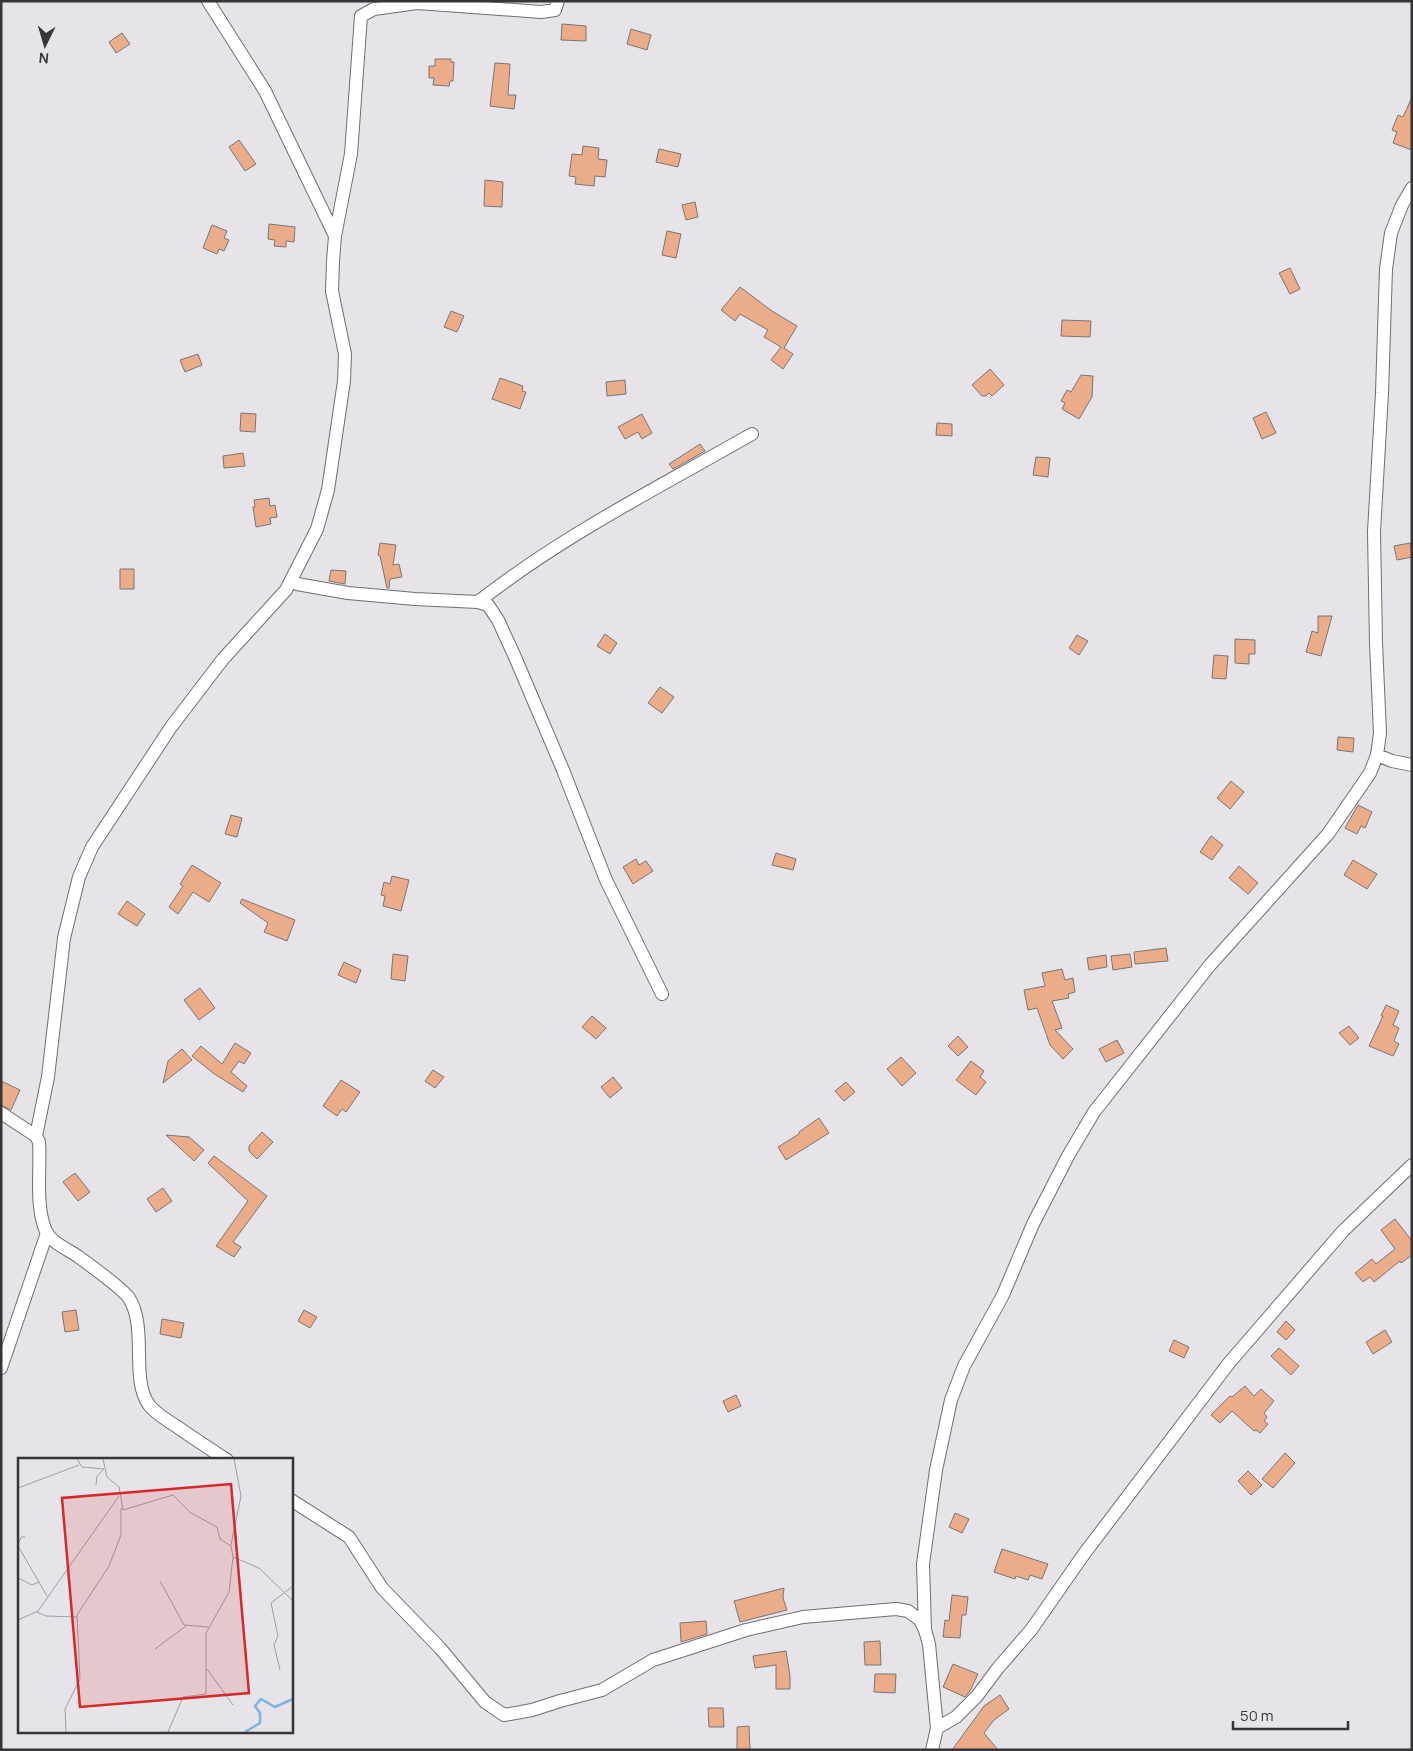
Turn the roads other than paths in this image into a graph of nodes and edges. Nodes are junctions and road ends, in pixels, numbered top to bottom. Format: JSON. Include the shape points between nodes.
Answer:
{"nodes":[{"id":1,"x":208,"y":1,"type":"edge"},
{"id":2,"x":558,"y":1,"type":"edge"},
{"id":3,"x":1412,"y":188,"type":"edge"},
{"id":4,"x":335,"y":236,"type":"junction"},
{"id":5,"x":752,"y":434,"type":"dead end"},
{"id":6,"x":292,"y":579,"type":"junction"},
{"id":7,"x":478,"y":602,"type":"junction"},
{"id":8,"x":1377,"y":755,"type":"junction"},
{"id":9,"x":1412,"y":765,"type":"edge"},
{"id":10,"x":662,"y":994,"type":"dead end"},
{"id":11,"x":1,"y":1112,"type":"edge"},
{"id":12,"x":36,"y":1136,"type":"junction"},
{"id":13,"x":1412,"y":1165,"type":"edge"},
{"id":14,"x":47,"y":1233,"type":"junction"},
{"id":15,"x":1,"y":1368,"type":"edge"},
{"id":16,"x":223,"y":1458,"type":"edge"},
{"id":17,"x":292,"y":1501,"type":"edge"},
{"id":18,"x":926,"y":1630,"type":"junction"},
{"id":19,"x":937,"y":1728,"type":"junction"},
{"id":20,"x":932,"y":1750,"type":"edge"}],
"edges":[{"from":1,"to":4,"type":"street","via":[[265,91]]},
{"from":2,"to":4,"type":"street","via":[[555,10],[541,12],[417,3],[374,9],[361,16],[351,154]]},
{"from":3,"to":8,"type":"street","via":[[1392,233],[1386,278],[1374,532],[1380,733]]},
{"from":4,"to":6,"type":"street","via":[[332,291],[345,354],[344,381],[328,490],[317,529]]},
{"from":5,"to":7,"type":"street","via":[[528,564]]},
{"from":6,"to":7,"type":"street","via":[[297,584],[348,593]]},
{"from":6,"to":12,"type":"street","via":[[286,590],[223,658],[188,704],[92,847],[79,877],[64,938],[48,1077]]},
{"from":7,"to":10,"type":"street","via":[[492,609],[516,657],[606,880]]},
{"from":8,"to":9,"type":"street"},
{"from":8,"to":18,"type":"street","via":[[1370,773],[1328,834],[1210,965],[1094,1112],[1037,1215],[1003,1295],[964,1366],[952,1400],[936,1470],[923,1564]]},
{"from":11,"to":12,"type":"street"},
{"from":12,"to":14,"type":"street","via":[[42,1215]]},
{"from":13,"to":19,"type":"street","via":[[1343,1231],[1229,1363],[1084,1554],[1031,1630],[977,1696],[956,1717]]},
{"from":14,"to":15,"type":"street"},
{"from":14,"to":16,"type":"street","via":[[128,1297],[140,1343],[143,1392],[149,1404]]},
{"from":17,"to":18,"type":"street","via":[[349,1536],[382,1588],[440,1648],[485,1702],[504,1714],[532,1710],[602,1690],[653,1660],[746,1630],[804,1617],[896,1609],[913,1614]]},
{"from":18,"to":19,"type":"street"},
{"from":19,"to":20,"type":"street"}]}
